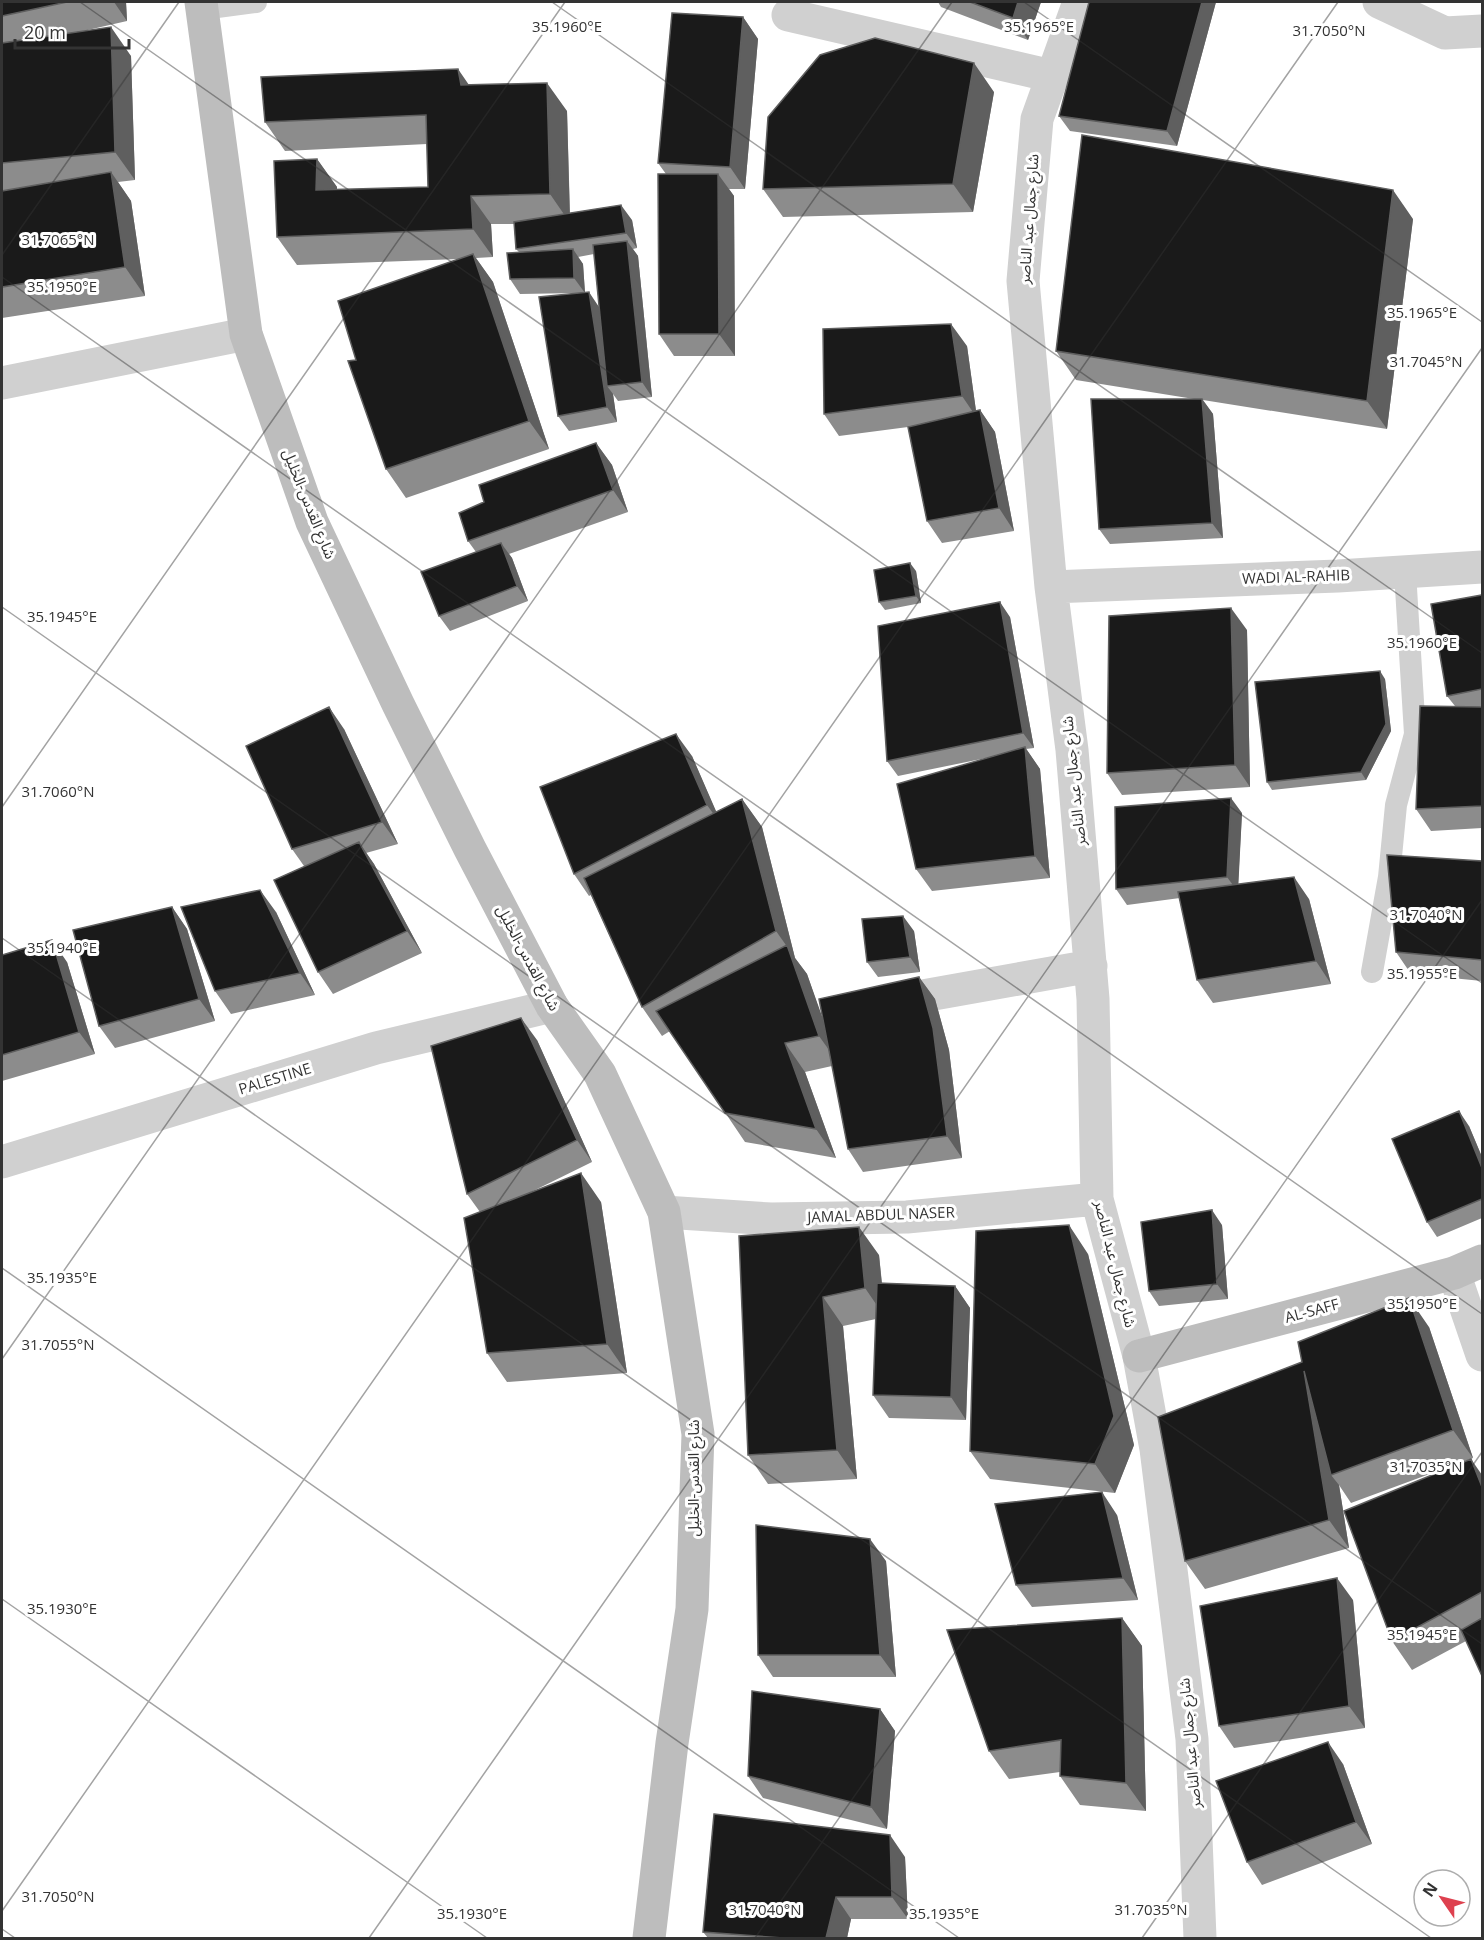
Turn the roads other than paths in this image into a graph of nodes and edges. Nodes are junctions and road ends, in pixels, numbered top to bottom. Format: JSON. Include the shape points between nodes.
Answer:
{"nodes":[{"id":1,"x":255,"y":2,"type":"edge"},
{"id":2,"x":1078,"y":2,"type":"edge"},
{"id":3,"x":1379,"y":2,"type":"edge"},
{"id":4,"x":202,"y":5,"type":"edge"},
{"id":5,"x":788,"y":15,"type":"dead end"},
{"id":6,"x":1482,"y":31,"type":"edge"},
{"id":7,"x":1052,"y":76,"type":"junction"},
{"id":8,"x":246,"y":334,"type":"junction"},
{"id":9,"x":2,"y":384,"type":"edge"},
{"id":10,"x":1482,"y":567,"type":"edge"},
{"id":11,"x":1405,"y":572,"type":"junction"},
{"id":12,"x":1052,"y":587,"type":"junction"},
{"id":13,"x":1091,"y":966,"type":"junction"},
{"id":14,"x":1372,"y":972,"type":"dead end"},
{"id":15,"x":552,"y":1006,"type":"junction"},
{"id":16,"x":862,"y":1006,"type":"edge"},
{"id":17,"x":2,"y":1162,"type":"edge"},
{"id":18,"x":1097,"y":1199,"type":"junction"},
{"id":19,"x":664,"y":1212,"type":"junction"},
{"id":20,"x":1468,"y":1267,"type":"edge"},
{"id":21,"x":1482,"y":1355,"type":"edge"},
{"id":22,"x":1139,"y":1356,"type":"junction"},
{"id":23,"x":649,"y":1938,"type":"edge"},
{"id":24,"x":1200,"y":1938,"type":"edge"}],
"edges":[{"from":1,"to":4,"type":"lane"},
{"from":2,"to":7,"type":"street","name":"شارع جمال عبد الناصر"},
{"from":3,"to":6,"type":"street","via":[[1445,33]]},
{"from":4,"to":8,"type":"main road","name":"شارع القدس-الخليل"},
{"from":5,"to":7,"type":"street"},
{"from":7,"to":12,"type":"street","name":"شارع جمال عبد الناصر","via":[[1037,119],[1023,281]]},
{"from":8,"to":9,"type":"street"},
{"from":8,"to":15,"type":"main road","name":"شارع القدس-الخليل","via":[[312,522],[408,725]]},
{"from":10,"to":11,"type":"street","name":"WADI AL-RAHIB"},
{"from":11,"to":12,"type":"street","name":"WADI AL-RAHIB"},
{"from":11,"to":14,"type":"lane","via":[[1415,734],[1396,805],[1389,877]]},
{"from":12,"to":13,"type":"street","name":"شارع جمال عبد الناصر","via":[[1072,750]]},
{"from":13,"to":16,"type":"street"},
{"from":13,"to":18,"type":"street","name":"شارع جمال عبد الناصر"},
{"from":15,"to":17,"type":"street","name":"PALESTINE","via":[[376,1048]]},
{"from":15,"to":19,"type":"main road","name":"شارع القدس-الخليل","via":[[600,1074]]},
{"from":18,"to":19,"type":"street","name":"JAMAL ABDUL NASER","via":[[907,1217],[771,1219]]},
{"from":18,"to":22,"type":"street","name":"شارع جمال عبد الناصر"},
{"from":19,"to":23,"type":"main road","name":"شارع القدس-الخليل","via":[[698,1434],[692,1609]]},
{"from":20,"to":21,"type":"street"},
{"from":20,"to":22,"type":"main road","name":"AL-SAFF"},
{"from":22,"to":24,"type":"street","name":"شارع جمال عبد الناصر","via":[[1156,1449],[1192,1739]]}]}
